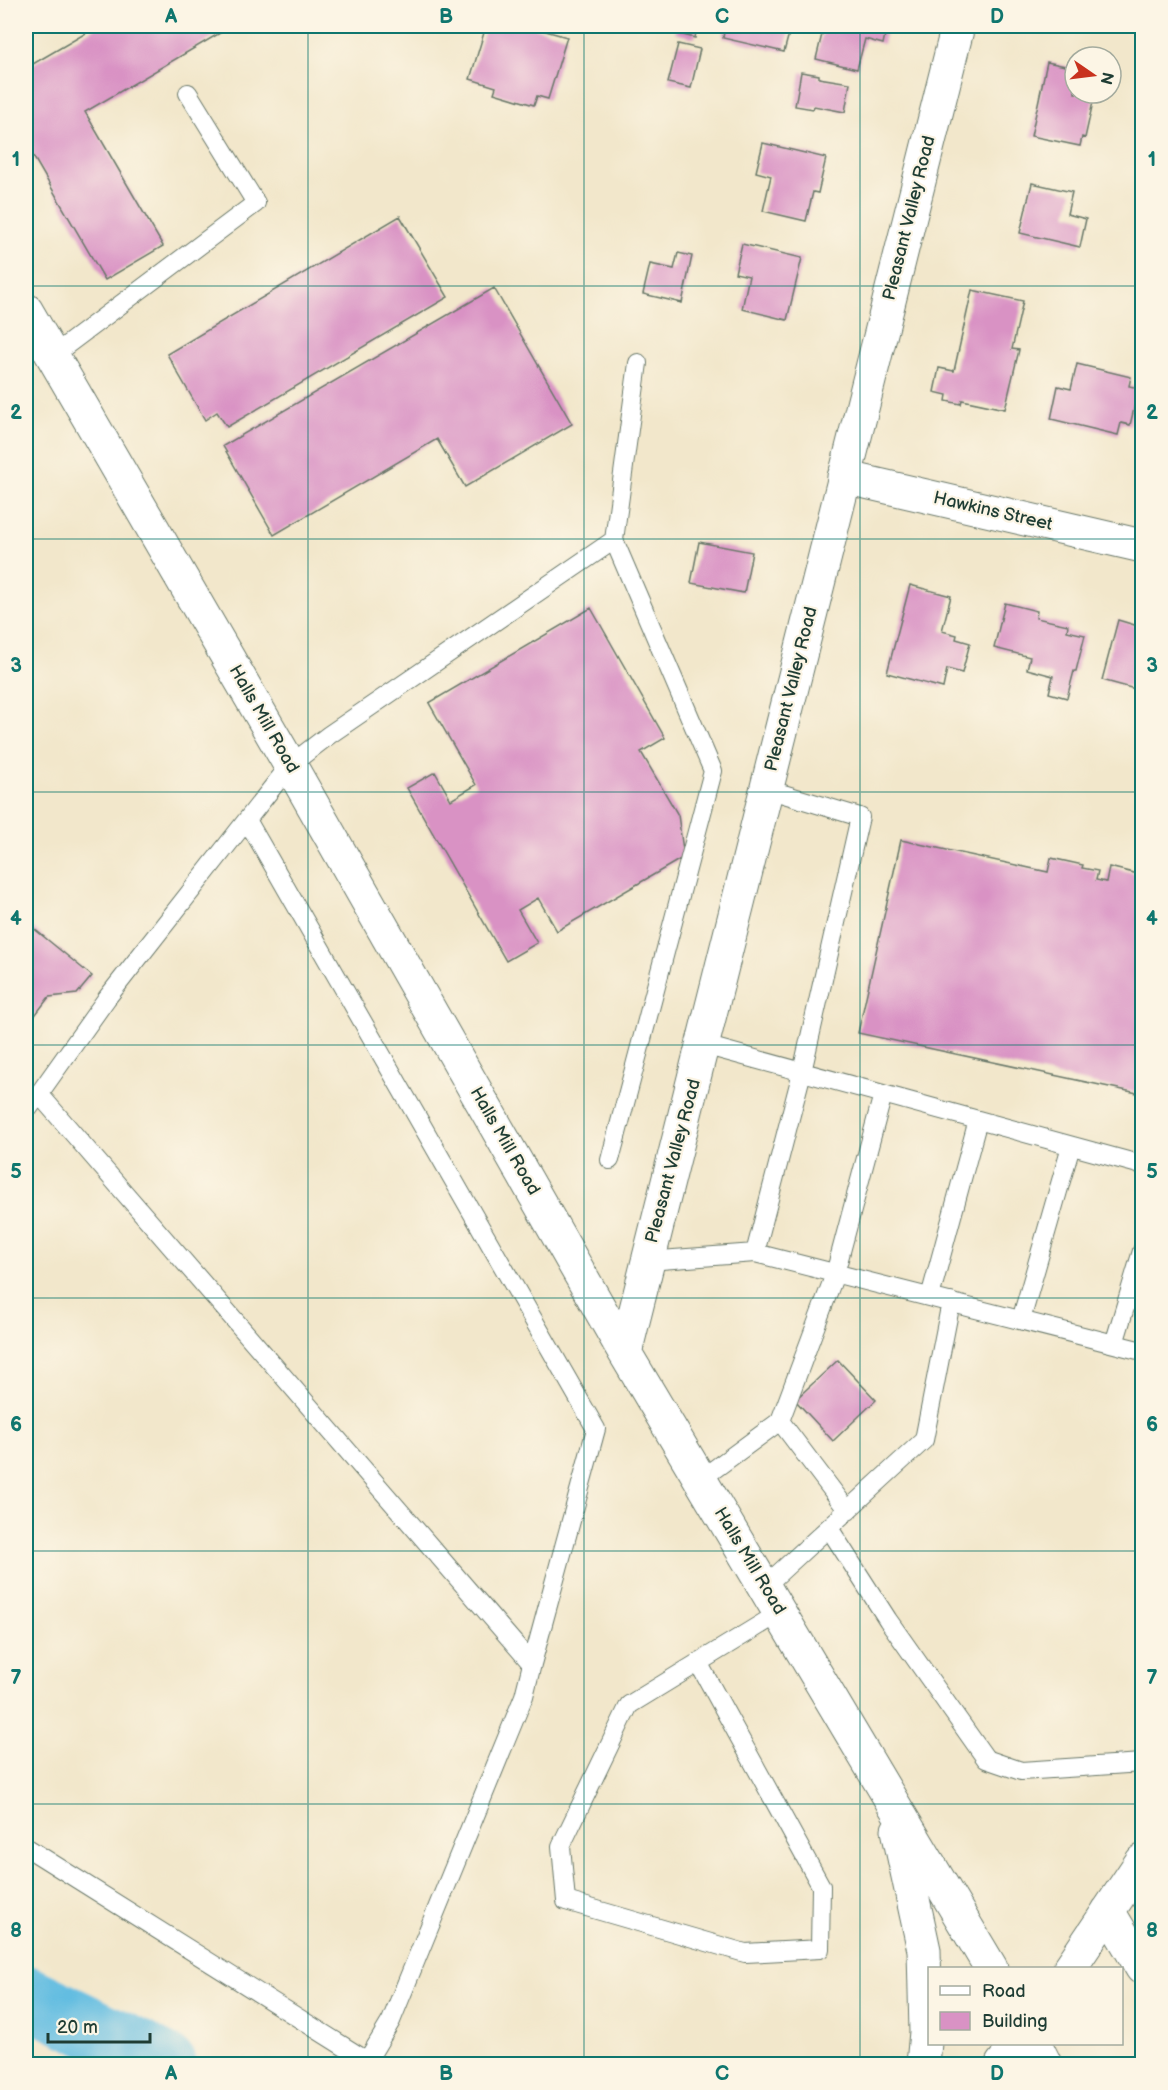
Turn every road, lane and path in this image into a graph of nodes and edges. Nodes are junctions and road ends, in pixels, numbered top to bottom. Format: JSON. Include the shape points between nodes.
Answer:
{"nodes":[{"id":1,"x":958,"y":26,"type":"edge"},
{"id":2,"x":188,"y":93,"type":"dead end"},
{"id":3,"x":26,"y":310,"type":"edge"},
{"id":4,"x":52,"y":356,"type":"junction"},
{"id":5,"x":638,"y":363,"type":"dead end"},
{"id":6,"x":844,"y":477,"type":"junction"},
{"id":7,"x":614,"y":540,"type":"junction"},
{"id":8,"x":1143,"y":546,"type":"edge"},
{"id":9,"x":290,"y":765,"type":"junction"},
{"id":10,"x":767,"y":789,"type":"junction"},
{"id":11,"x":247,"y":820,"type":"junction"},
{"id":12,"x":704,"y":1045,"type":"junction"},
{"id":13,"x":802,"y":1072,"type":"junction"},
{"id":14,"x":39,"y":1094,"type":"junction"},
{"id":15,"x":884,"y":1094,"type":"junction"},
{"id":16,"x":26,"y":1112,"type":"edge"},
{"id":17,"x":978,"y":1120,"type":"junction"},
{"id":18,"x":1071,"y":1146,"type":"junction"},
{"id":19,"x":610,"y":1160,"type":"dead end"},
{"id":20,"x":1143,"y":1165,"type":"edge"},
{"id":21,"x":1143,"y":1251,"type":"edge"},
{"id":22,"x":755,"y":1253,"type":"junction"},
{"id":23,"x":647,"y":1261,"type":"junction"},
{"id":24,"x":835,"y":1274,"type":"junction"},
{"id":25,"x":930,"y":1297,"type":"junction"},
{"id":26,"x":951,"y":1302,"type":"junction"},
{"id":27,"x":1021,"y":1320,"type":"junction"},
{"id":28,"x":1114,"y":1344,"type":"junction"},
{"id":29,"x":1143,"y":1351,"type":"edge"},
{"id":30,"x":625,"y":1353,"type":"junction"},
{"id":31,"x":780,"y":1421,"type":"junction"},
{"id":32,"x":701,"y":1479,"type":"junction"},
{"id":33,"x":848,"y":1511,"type":"junction"},
{"id":34,"x":829,"y":1528,"type":"junction"},
{"id":35,"x":773,"y":1599,"type":"junction"},
{"id":36,"x":532,"y":1664,"type":"junction"},
{"id":37,"x":699,"y":1664,"type":"junction"},
{"id":38,"x":1143,"y":1763,"type":"edge"},
{"id":39,"x":893,"y":1805,"type":"junction"},
{"id":40,"x":26,"y":1847,"type":"edge"},
{"id":41,"x":1143,"y":1861,"type":"edge"},
{"id":42,"x":1108,"y":1911,"type":"junction"},
{"id":43,"x":990,"y":1967,"type":"edge"},
{"id":44,"x":1071,"y":1967,"type":"edge"},
{"id":45,"x":1143,"y":1968,"type":"edge"},
{"id":46,"x":1016,"y":2045,"type":"edge"},
{"id":47,"x":1036,"y":2045,"type":"edge"},
{"id":48,"x":923,"y":2064,"type":"edge"},
{"id":49,"x":1002,"y":2064,"type":"edge"},
{"id":50,"x":1046,"y":2064,"type":"edge"}],
"edges":[{"from":1,"to":6,"type":"street","name":"Pleasant Valley Road"},
{"from":2,"to":4,"type":"lane","via":[[256,203]]},
{"from":3,"to":4,"type":"street","name":"Halls Mill Road"},
{"from":4,"to":9,"type":"street","name":"Halls Mill Road"},
{"from":5,"to":7,"type":"lane"},
{"from":6,"to":8,"type":"street","name":"Hawkins Street"},
{"from":6,"to":10,"type":"street","name":"Pleasant Valley Road"},
{"from":7,"to":9,"type":"lane"},
{"from":7,"to":19,"type":"lane","via":[[713,771]]},
{"from":9,"to":11,"type":"lane"},
{"from":9,"to":30,"type":"street","name":"Halls Mill Road"},
{"from":10,"to":12,"type":"street","name":"Pleasant Valley Road"},
{"from":10,"to":13,"type":"lane","via":[[860,817]]},
{"from":11,"to":14,"type":"lane","via":[[107,998]]},
{"from":11,"to":36,"type":"lane","via":[[596,1429]]},
{"from":12,"to":13,"type":"lane"},
{"from":12,"to":23,"type":"street","name":"Pleasant Valley Road"},
{"from":13,"to":15,"type":"lane"},
{"from":13,"to":22,"type":"lane"},
{"from":14,"to":16,"type":"lane"},
{"from":14,"to":36,"type":"lane"},
{"from":15,"to":17,"type":"lane"},
{"from":15,"to":24,"type":"lane"},
{"from":17,"to":18,"type":"lane"},
{"from":17,"to":25,"type":"lane"},
{"from":18,"to":20,"type":"lane"},
{"from":18,"to":27,"type":"lane"},
{"from":21,"to":28,"type":"lane"},
{"from":22,"to":23,"type":"lane"},
{"from":22,"to":24,"type":"lane"},
{"from":23,"to":30,"type":"street","name":"Pleasant Valley Road"},
{"from":24,"to":25,"type":"lane"},
{"from":24,"to":31,"type":"lane"},
{"from":25,"to":26,"type":"lane"},
{"from":26,"to":27,"type":"lane"},
{"from":26,"to":33,"type":"lane","via":[[924,1440]]},
{"from":27,"to":28,"type":"lane"},
{"from":28,"to":29,"type":"lane"},
{"from":30,"to":32,"type":"street","name":"Halls Mill Road"},
{"from":31,"to":32,"type":"lane"},
{"from":31,"to":33,"type":"lane"},
{"from":32,"to":35,"type":"street","name":"Halls Mill Road"},
{"from":33,"to":34,"type":"lane"},
{"from":34,"to":35,"type":"lane"},
{"from":34,"to":38,"type":"lane","via":[[986,1759],[1021,1771]]},
{"from":35,"to":37,"type":"lane"},
{"from":35,"to":39,"type":"street","name":"Halls Mill Road"},
{"from":36,"to":40,"type":"lane","via":[[524,1696],[391,2021],[367,2061]]},
{"from":37,"to":37,"type":"lane","via":[[821,1886],[820,1949],[745,1953],[566,1901],[561,1846],[628,1705]]},
{"from":39,"to":43,"type":"street","name":"Halls Mill Road"},
{"from":39,"to":48,"type":"street","via":[[924,1950]]},
{"from":41,"to":42,"type":"street"},
{"from":42,"to":44,"type":"street"},
{"from":42,"to":45,"type":"street"},
{"from":46,"to":49,"type":"street"},
{"from":47,"to":50,"type":"street"}]}
